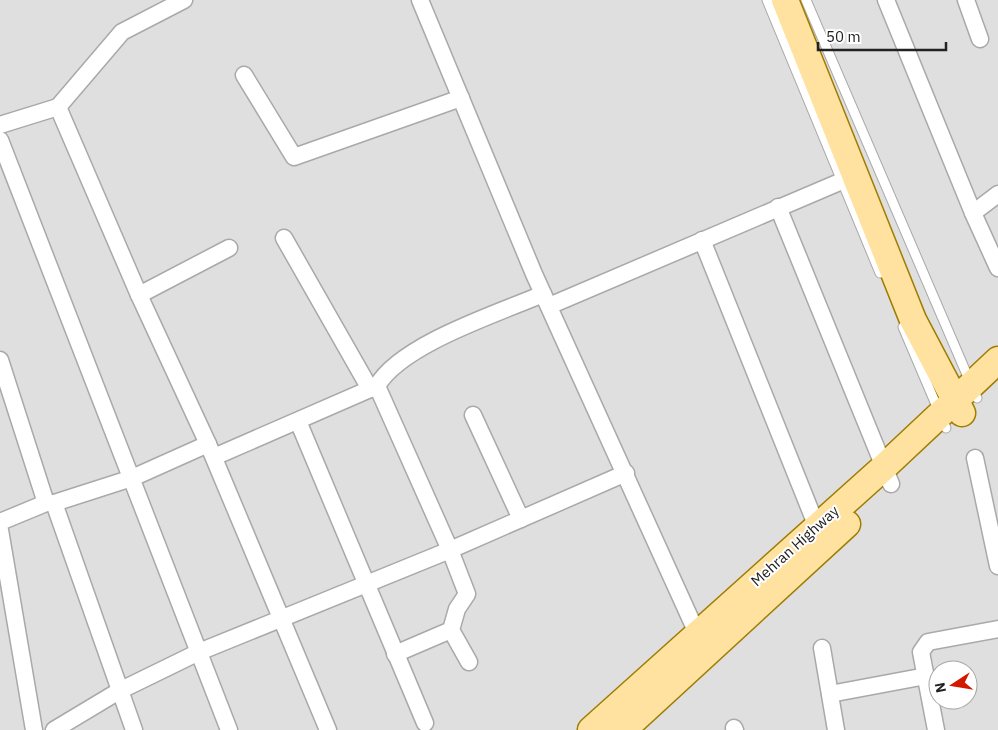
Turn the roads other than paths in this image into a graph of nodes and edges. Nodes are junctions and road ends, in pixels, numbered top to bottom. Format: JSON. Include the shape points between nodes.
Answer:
{"nodes":[{"id":1,"x":184,"y":0,"type":"edge"},
{"id":2,"x":420,"y":0,"type":"edge"},
{"id":3,"x":767,"y":0,"type":"edge"},
{"id":4,"x":785,"y":0,"type":"edge"},
{"id":5,"x":806,"y":0,"type":"edge"},
{"id":6,"x":886,"y":0,"type":"edge"},
{"id":7,"x":966,"y":0,"type":"edge"},
{"id":8,"x":980,"y":39,"type":"dead end"},
{"id":9,"x":244,"y":75,"type":"dead end"},
{"id":10,"x":461,"y":98,"type":"junction"},
{"id":11,"x":58,"y":107,"type":"junction"},
{"id":12,"x":0,"y":126,"type":"edge"},
{"id":13,"x":0,"y":140,"type":"edge"},
{"id":14,"x":842,"y":181,"type":"junction"},
{"id":15,"x":998,"y":194,"type":"edge"},
{"id":16,"x":778,"y":207,"type":"junction"},
{"id":17,"x":972,"y":213,"type":"junction"},
{"id":18,"x":284,"y":238,"type":"dead end"},
{"id":19,"x":702,"y":240,"type":"junction"},
{"id":20,"x":229,"y":248,"type":"dead end"},
{"id":21,"x":998,"y":268,"type":"edge"},
{"id":22,"x":883,"y":279,"type":"dead end"},
{"id":23,"x":139,"y":294,"type":"junction"},
{"id":24,"x":546,"y":300,"type":"junction"},
{"id":25,"x":898,"y":315,"type":"dead end"},
{"id":26,"x":0,"y":360,"type":"edge"},
{"id":27,"x":998,"y":360,"type":"edge"},
{"id":28,"x":998,"y":380,"type":"edge"},
{"id":29,"x":374,"y":387,"type":"junction"},
{"id":30,"x":959,"y":406,"type":"junction"},
{"id":31,"x":473,"y":415,"type":"dead end"},
{"id":32,"x":298,"y":421,"type":"junction"},
{"id":33,"x":211,"y":451,"type":"junction"},
{"id":34,"x":976,"y":458,"type":"dead end"},
{"id":35,"x":626,"y":473,"type":"junction"},
{"id":36,"x":887,"y":476,"type":"junction"},
{"id":37,"x":132,"y":478,"type":"junction"},
{"id":38,"x":50,"y":503,"type":"junction"},
{"id":39,"x":521,"y":519,"type":"junction"},
{"id":40,"x":0,"y":522,"type":"edge"},
{"id":41,"x":817,"y":527,"type":"junction"},
{"id":42,"x":0,"y":530,"type":"edge"},
{"id":43,"x":450,"y":550,"type":"junction"},
{"id":44,"x":998,"y":566,"type":"edge"},
{"id":45,"x":365,"y":584,"type":"junction"},
{"id":46,"x":281,"y":619,"type":"junction"},
{"id":47,"x":998,"y":629,"type":"edge"},
{"id":48,"x":451,"y":630,"type":"junction"},
{"id":49,"x":702,"y":643,"type":"junction"},
{"id":50,"x":822,"y":648,"type":"dead end"},
{"id":51,"x":199,"y":652,"type":"junction"},
{"id":52,"x":395,"y":654,"type":"junction"},
{"id":53,"x":469,"y":662,"type":"dead end"},
{"id":54,"x":926,"y":676,"type":"junction"},
{"id":55,"x":119,"y":690,"type":"junction"},
{"id":56,"x":830,"y":694,"type":"junction"},
{"id":57,"x":425,"y":723,"type":"dead end"},
{"id":58,"x":34,"y":730,"type":"edge"},
{"id":59,"x":54,"y":730,"type":"edge"},
{"id":60,"x":134,"y":730,"type":"edge"},
{"id":61,"x":229,"y":730,"type":"edge"},
{"id":62,"x":328,"y":730,"type":"edge"},
{"id":63,"x":591,"y":730,"type":"edge"},
{"id":64,"x":623,"y":730,"type":"edge"},
{"id":65,"x":836,"y":730,"type":"edge"},
{"id":66,"x":936,"y":730,"type":"edge"}],
"edges":[{"from":1,"to":11,"type":"street","via":[[122,32]]},
{"from":2,"to":10,"type":"street"},
{"from":3,"to":14,"type":"lane"},
{"from":4,"to":30,"type":"main road","via":[[913,320]]},
{"from":5,"to":30,"type":"lane"},
{"from":6,"to":17,"type":"street"},
{"from":7,"to":8,"type":"street"},
{"from":9,"to":10,"type":"street","via":[[294,157]]},
{"from":10,"to":24,"type":"street"},
{"from":11,"to":12,"type":"street"},
{"from":11,"to":23,"type":"street"},
{"from":13,"to":37,"type":"street"},
{"from":14,"to":16,"type":"street"},
{"from":14,"to":22,"type":"lane"},
{"from":15,"to":17,"type":"street"},
{"from":16,"to":19,"type":"street"},
{"from":16,"to":36,"type":"street"},
{"from":17,"to":21,"type":"street"},
{"from":18,"to":29,"type":"street"},
{"from":19,"to":24,"type":"street"},
{"from":19,"to":41,"type":"street"},
{"from":20,"to":23,"type":"street"},
{"from":23,"to":33,"type":"street"},
{"from":24,"to":29,"type":"street","via":[[436,340],[404,359]]},
{"from":24,"to":35,"type":"street"},
{"from":25,"to":30,"type":"lane"},
{"from":26,"to":38,"type":"street"},
{"from":27,"to":30,"type":"main road","name":"Mehran Highway"},
{"from":28,"to":30,"type":"main road","name":"Mehran Highway"},
{"from":29,"to":32,"type":"street"},
{"from":29,"to":43,"type":"street"},
{"from":30,"to":36,"type":"main road","name":"Mehran Highway"},
{"from":31,"to":39,"type":"street"},
{"from":32,"to":33,"type":"street"},
{"from":32,"to":45,"type":"street"},
{"from":33,"to":37,"type":"street"},
{"from":33,"to":46,"type":"street"},
{"from":34,"to":44,"type":"street"},
{"from":35,"to":39,"type":"street"},
{"from":35,"to":49,"type":"street"},
{"from":36,"to":41,"type":"main road","name":"Mehran Highway"},
{"from":36,"to":49,"type":"main road","name":"Mehran Highway"},
{"from":37,"to":38,"type":"street"},
{"from":37,"to":51,"type":"street"},
{"from":38,"to":40,"type":"street"},
{"from":38,"to":55,"type":"street"},
{"from":39,"to":43,"type":"street"},
{"from":41,"to":49,"type":"main road","name":"Mehran Highway"},
{"from":42,"to":58,"type":"street"},
{"from":43,"to":45,"type":"street"},
{"from":43,"to":48,"type":"street","via":[[467,594],[457,609]]},
{"from":45,"to":46,"type":"street"},
{"from":45,"to":52,"type":"street"},
{"from":46,"to":51,"type":"street"},
{"from":46,"to":62,"type":"street"},
{"from":47,"to":54,"type":"street","via":[[928,642],[921,652]]},
{"from":48,"to":52,"type":"street"},
{"from":48,"to":53,"type":"street"},
{"from":49,"to":63,"type":"main road","name":"Mehran Highway"},
{"from":49,"to":64,"type":"main road","name":"Mehran Highway"},
{"from":50,"to":56,"type":"street"},
{"from":51,"to":55,"type":"street"},
{"from":51,"to":61,"type":"street"},
{"from":52,"to":57,"type":"street"},
{"from":54,"to":56,"type":"street"},
{"from":54,"to":66,"type":"street"},
{"from":55,"to":59,"type":"street"},
{"from":55,"to":60,"type":"street"},
{"from":56,"to":65,"type":"street"}]}
